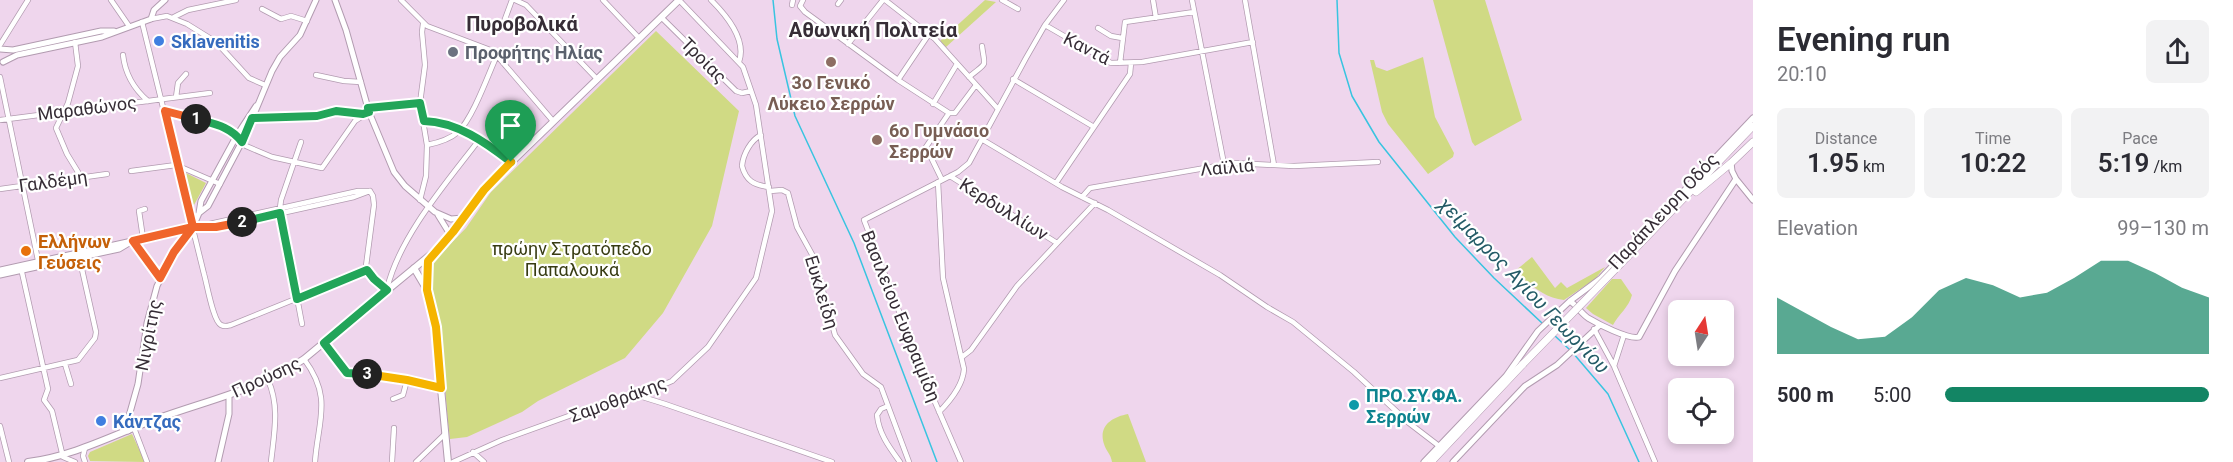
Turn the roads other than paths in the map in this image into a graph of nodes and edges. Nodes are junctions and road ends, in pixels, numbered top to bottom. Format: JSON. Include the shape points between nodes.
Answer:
{"nodes":[{"id":1,"x":28,"y":0,"type":"edge"},
{"id":2,"x":111,"y":0,"type":"edge"},
{"id":3,"x":165,"y":0,"type":"edge"},
{"id":4,"x":236,"y":0,"type":"edge"},
{"id":5,"x":316,"y":0,"type":"edge"},
{"id":6,"x":335,"y":0,"type":"edge"},
{"id":7,"x":401,"y":0,"type":"edge"},
{"id":8,"x":513,"y":0,"type":"edge"},
{"id":9,"x":603,"y":0,"type":"edge"},
{"id":10,"x":668,"y":0,"type":"edge"},
{"id":11,"x":679,"y":0,"type":"edge"},
{"id":12,"x":711,"y":0,"type":"edge"},
{"id":13,"x":803,"y":0,"type":"edge"},
{"id":14,"x":884,"y":0,"type":"edge"},
{"id":15,"x":1002,"y":0,"type":"edge"},
{"id":16,"x":1064,"y":0,"type":"edge"},
{"id":17,"x":1153,"y":0,"type":"edge"},
{"id":18,"x":1192,"y":0,"type":"edge"},
{"id":19,"x":1245,"y":0,"type":"edge"},
{"id":20,"x":672,"y":7,"type":"junction"},
{"id":21,"x":262,"y":9,"type":"dead end"},
{"id":22,"x":1018,"y":9,"type":"dead end"},
{"id":23,"x":1194,"y":12,"type":"junction"},
{"id":24,"x":174,"y":17,"type":"junction"},
{"id":25,"x":662,"y":17,"type":"junction"},
{"id":26,"x":1156,"y":18,"type":"junction"},
{"id":27,"x":151,"y":19,"type":"junction"},
{"id":28,"x":307,"y":21,"type":"junction"},
{"id":29,"x":142,"y":22,"type":"junction"},
{"id":30,"x":423,"y":24,"type":"junction"},
{"id":31,"x":1045,"y":25,"type":"junction"},
{"id":32,"x":129,"y":26,"type":"junction"},
{"id":33,"x":502,"y":27,"type":"dead end"},
{"id":34,"x":1098,"y":28,"type":"dead end"},
{"id":35,"x":929,"y":34,"type":"junction"},
{"id":36,"x":639,"y":38,"type":"junction"},
{"id":37,"x":1122,"y":38,"type":"junction"},
{"id":38,"x":75,"y":40,"type":"junction"},
{"id":39,"x":1253,"y":42,"type":"junction"},
{"id":40,"x":848,"y":44,"type":"junction"},
{"id":41,"x":0,"y":45,"type":"edge"},
{"id":42,"x":982,"y":46,"type":"dead end"},
{"id":43,"x":0,"y":50,"type":"edge"},
{"id":44,"x":1202,"y":50,"type":"junction"},
{"id":45,"x":123,"y":55,"type":"dead end"},
{"id":46,"x":497,"y":55,"type":"junction"},
{"id":47,"x":739,"y":62,"type":"junction"},
{"id":48,"x":2,"y":63,"type":"edge"},
{"id":49,"x":1120,"y":63,"type":"junction"},
{"id":50,"x":1131,"y":63,"type":"junction"},
{"id":51,"x":957,"y":64,"type":"junction"},
{"id":52,"x":186,"y":74,"type":"dead end"},
{"id":53,"x":316,"y":75,"type":"dead end"},
{"id":54,"x":0,"y":77,"type":"edge"},
{"id":55,"x":969,"y":77,"type":"junction"},
{"id":56,"x":597,"y":79,"type":"junction"},
{"id":57,"x":1014,"y":79,"type":"junction"},
{"id":58,"x":898,"y":80,"type":"junction"},
{"id":59,"x":361,"y":82,"type":"junction"},
{"id":60,"x":265,"y":85,"type":"junction"},
{"id":61,"x":976,"y":85,"type":"junction"},
{"id":62,"x":751,"y":91,"type":"junction"},
{"id":63,"x":210,"y":93,"type":"dead end"},
{"id":64,"x":176,"y":97,"type":"junction"},
{"id":65,"x":162,"y":99,"type":"junction"},
{"id":66,"x":148,"y":101,"type":"junction"},
{"id":67,"x":420,"y":103,"type":"junction"},
{"id":68,"x":933,"y":104,"type":"junction"},
{"id":69,"x":256,"y":106,"type":"junction"},
{"id":70,"x":998,"y":109,"type":"junction"},
{"id":71,"x":64,"y":111,"type":"junction"},
{"id":72,"x":165,"y":111,"type":"junction"},
{"id":73,"x":367,"y":111,"type":"junction"},
{"id":74,"x":949,"y":113,"type":"junction"},
{"id":75,"x":252,"y":118,"type":"junction"},
{"id":76,"x":1753,"y":118,"type":"edge"},
{"id":77,"x":8,"y":119,"type":"junction"},
{"id":78,"x":0,"y":120,"type":"edge"},
{"id":79,"x":424,"y":121,"type":"junction"},
{"id":80,"x":553,"y":121,"type":"junction"},
{"id":81,"x":1753,"y":126,"type":"edge"},
{"id":82,"x":1094,"y":127,"type":"junction"},
{"id":83,"x":460,"y":129,"type":"junction"},
{"id":84,"x":761,"y":135,"type":"junction"},
{"id":85,"x":239,"y":138,"type":"junction"},
{"id":86,"x":479,"y":140,"type":"junction"},
{"id":87,"x":983,"y":140,"type":"junction"},
{"id":88,"x":301,"y":142,"type":"dead end"},
{"id":89,"x":1753,"y":142,"type":"edge"},
{"id":90,"x":427,"y":146,"type":"junction"},
{"id":91,"x":294,"y":162,"type":"junction"},
{"id":92,"x":511,"y":162,"type":"junction"},
{"id":93,"x":1377,"y":162,"type":"dead end"},
{"id":94,"x":1731,"y":163,"type":"junction"},
{"id":95,"x":1224,"y":164,"type":"junction"},
{"id":96,"x":178,"y":165,"type":"junction"},
{"id":97,"x":1274,"y":165,"type":"junction"},
{"id":98,"x":131,"y":171,"type":"dead end"},
{"id":99,"x":107,"y":174,"type":"dead end"},
{"id":100,"x":950,"y":176,"type":"junction"},
{"id":101,"x":75,"y":178,"type":"junction"},
{"id":102,"x":1736,"y":179,"type":"junction"},
{"id":103,"x":212,"y":180,"type":"junction"},
{"id":104,"x":940,"y":181,"type":"junction"},
{"id":105,"x":1056,"y":183,"type":"junction"},
{"id":106,"x":220,"y":184,"type":"junction"},
{"id":107,"x":22,"y":186,"type":"junction"},
{"id":108,"x":0,"y":189,"type":"edge"},
{"id":109,"x":770,"y":189,"type":"junction"},
{"id":110,"x":1082,"y":197,"type":"junction"},
{"id":111,"x":420,"y":200,"type":"junction"},
{"id":112,"x":1753,"y":200,"type":"edge"},
{"id":113,"x":1095,"y":204,"type":"junction"},
{"id":114,"x":429,"y":207,"type":"junction"},
{"id":115,"x":145,"y":209,"type":"dead end"},
{"id":116,"x":1675,"y":209,"type":"junction"},
{"id":117,"x":280,"y":210,"type":"junction"},
{"id":118,"x":435,"y":212,"type":"junction"},
{"id":119,"x":199,"y":213,"type":"junction"},
{"id":120,"x":465,"y":217,"type":"junction"},
{"id":121,"x":192,"y":227,"type":"junction"},
{"id":122,"x":451,"y":236,"type":"junction"},
{"id":123,"x":143,"y":238,"type":"junction"},
{"id":124,"x":132,"y":241,"type":"junction"},
{"id":125,"x":1057,"y":243,"type":"junction"},
{"id":126,"x":432,"y":254,"type":"junction"},
{"id":127,"x":79,"y":256,"type":"junction"},
{"id":128,"x":39,"y":264,"type":"junction"},
{"id":129,"x":21,"y":268,"type":"junction"},
{"id":130,"x":414,"y":268,"type":"junction"},
{"id":131,"x":0,"y":270,"type":"edge"},
{"id":132,"x":367,"y":270,"type":"junction"},
{"id":133,"x":0,"y":275,"type":"edge"},
{"id":134,"x":160,"y":278,"type":"junction"},
{"id":135,"x":387,"y":290,"type":"junction"},
{"id":136,"x":427,"y":290,"type":"junction"},
{"id":137,"x":297,"y":299,"type":"junction"},
{"id":138,"x":1570,"y":301,"type":"junction"},
{"id":139,"x":302,"y":324,"type":"dead end"},
{"id":140,"x":1600,"y":325,"type":"junction"},
{"id":141,"x":1594,"y":329,"type":"junction"},
{"id":142,"x":1624,"y":335,"type":"junction"},
{"id":143,"x":324,"y":343,"type":"junction"},
{"id":144,"x":962,"y":357,"type":"junction"},
{"id":145,"x":304,"y":359,"type":"junction"},
{"id":146,"x":65,"y":364,"type":"junction"},
{"id":147,"x":1614,"y":366,"type":"junction"},
{"id":148,"x":43,"y":368,"type":"junction"},
{"id":149,"x":0,"y":378,"type":"edge"},
{"id":150,"x":267,"y":380,"type":"junction"},
{"id":151,"x":407,"y":380,"type":"junction"},
{"id":152,"x":71,"y":384,"type":"dead end"},
{"id":153,"x":441,"y":388,"type":"junction"},
{"id":154,"x":649,"y":390,"type":"junction"},
{"id":155,"x":634,"y":394,"type":"junction"},
{"id":156,"x":229,"y":395,"type":"junction"},
{"id":157,"x":393,"y":399,"type":"dead end"},
{"id":158,"x":649,"y":399,"type":"junction"},
{"id":159,"x":888,"y":406,"type":"junction"},
{"id":160,"x":939,"y":412,"type":"junction"},
{"id":161,"x":0,"y":426,"type":"edge"},
{"id":162,"x":394,"y":429,"type":"dead end"},
{"id":163,"x":131,"y":430,"type":"junction"},
{"id":164,"x":445,"y":434,"type":"junction"},
{"id":165,"x":1439,"y":446,"type":"junction"},
{"id":166,"x":85,"y":448,"type":"junction"},
{"id":167,"x":473,"y":452,"type":"junction"},
{"id":168,"x":63,"y":456,"type":"junction"},
{"id":169,"x":9,"y":462,"type":"edge"},
{"id":170,"x":28,"y":462,"type":"edge"},
{"id":171,"x":75,"y":462,"type":"edge"},
{"id":172,"x":85,"y":462,"type":"edge"},
{"id":173,"x":147,"y":462,"type":"edge"},
{"id":174,"x":218,"y":462,"type":"edge"},
{"id":175,"x":271,"y":462,"type":"edge"},
{"id":176,"x":315,"y":462,"type":"edge"},
{"id":177,"x":392,"y":462,"type":"edge"},
{"id":178,"x":416,"y":462,"type":"edge"},
{"id":179,"x":448,"y":462,"type":"edge"},
{"id":180,"x":453,"y":462,"type":"edge"},
{"id":181,"x":484,"y":462,"type":"edge"},
{"id":182,"x":832,"y":462,"type":"edge"},
{"id":183,"x":900,"y":462,"type":"edge"},
{"id":184,"x":909,"y":462,"type":"edge"},
{"id":185,"x":961,"y":462,"type":"edge"},
{"id":186,"x":1424,"y":462,"type":"edge"},
{"id":187,"x":1431,"y":462,"type":"edge"},
{"id":188,"x":1453,"y":462,"type":"edge"},
{"id":189,"x":1655,"y":462,"type":"edge"}],
"edges":[{"from":1,"to":41,"type":"street"},
{"from":2,"to":32,"type":"street"},
{"from":3,"to":27,"type":"street"},
{"from":4,"to":24,"type":"street","via":[[188,10]]},
{"from":5,"to":28,"type":"street","name":"Νιγρίτης"},
{"from":6,"to":59,"type":"street"},
{"from":7,"to":30,"type":"street"},
{"from":8,"to":33,"type":"street"},
{"from":8,"to":56,"type":"street","via":[[526,5]]},
{"from":9,"to":36,"type":"street"},
{"from":10,"to":20,"type":"street"},
{"from":11,"to":20,"type":"main road","name":"Προύσης"},
{"from":11,"to":47,"type":"street"},
{"from":12,"to":47,"type":"street","via":[[732,26],[740,49]]},
{"from":13,"to":40,"type":"street","via":[[802,9]]},
{"from":14,"to":35,"type":"street"},
{"from":14,"to":40,"type":"street"},
{"from":15,"to":22,"type":"street"},
{"from":16,"to":31,"type":"street"},
{"from":17,"to":26,"type":"street"},
{"from":18,"to":23,"type":"street"},
{"from":19,"to":39,"type":"street"},
{"from":20,"to":25,"type":"main road","name":"Προύσης"},
{"from":21,"to":28,"type":"street","via":[[280,19],[291,16]]},
{"from":23,"to":26,"type":"street"},
{"from":23,"to":44,"type":"street"},
{"from":24,"to":27,"type":"street"},
{"from":24,"to":60,"type":"street","via":[[216,42],[249,78]]},
{"from":25,"to":36,"type":"main road","name":"Προύσης"},
{"from":25,"to":62,"type":"street","name":"Τροίας","via":[[736,91]]},
{"from":26,"to":37,"type":"street","via":[[1125,22]]},
{"from":27,"to":29,"type":"street"},
{"from":28,"to":60,"type":"street","name":"Νιγρίτης","via":[[275,64]]},
{"from":29,"to":32,"type":"street"},
{"from":29,"to":65,"type":"street"},
{"from":30,"to":46,"type":"street"},
{"from":30,"to":67,"type":"street","via":[[425,65]]},
{"from":31,"to":49,"type":"street","name":"Καντά","via":[[1107,62]]},
{"from":31,"to":57,"type":"street"},
{"from":32,"to":38,"type":"street"},
{"from":34,"to":37,"type":"street"},
{"from":35,"to":51,"type":"street"},
{"from":35,"to":58,"type":"street"},
{"from":36,"to":56,"type":"main road","name":"Προύσης"},
{"from":37,"to":49,"type":"street"},
{"from":38,"to":43,"type":"street"},
{"from":38,"to":48,"type":"street","via":[[16,55]]},
{"from":38,"to":71,"type":"street","via":[[78,66]]},
{"from":39,"to":44,"type":"street","name":"Καντά"},
{"from":39,"to":97,"type":"street"},
{"from":40,"to":58,"type":"street"},
{"from":42,"to":55,"type":"street","via":[[985,62]]},
{"from":43,"to":48,"type":"street","via":[[4,55]]},
{"from":44,"to":50,"type":"street","name":"Καντά"},
{"from":44,"to":95,"type":"street"},
{"from":45,"to":66,"type":"street","via":[[129,76]]},
{"from":46,"to":80,"type":"street"},
{"from":46,"to":83,"type":"street"},
{"from":47,"to":62,"type":"street","via":[[746,70]]},
{"from":49,"to":50,"type":"street","name":"Καντά"},
{"from":50,"to":82,"type":"street","via":[[1130,74]]},
{"from":51,"to":55,"type":"street"},
{"from":51,"to":68,"type":"street"},
{"from":52,"to":64,"type":"street","via":[[178,83]]},
{"from":53,"to":59,"type":"street"},
{"from":54,"to":77,"type":"street"},
{"from":55,"to":61,"type":"street"},
{"from":56,"to":80,"type":"main road","name":"Προύσης"},
{"from":57,"to":70,"type":"street"},
{"from":57,"to":82,"type":"street"},
{"from":58,"to":68,"type":"street"},
{"from":59,"to":73,"type":"street"},
{"from":60,"to":69,"type":"street","name":"Νιγρίτης"},
{"from":61,"to":70,"type":"street"},
{"from":61,"to":74,"type":"street","via":[[956,113]]},
{"from":62,"to":84,"type":"street"},
{"from":63,"to":64,"type":"street","name":"Μαραθώνος"},
{"from":64,"to":65,"type":"street","name":"Μαραθώνος"},
{"from":65,"to":66,"type":"street","name":"Μαραθώνος"},
{"from":65,"to":72,"type":"street"},
{"from":66,"to":71,"type":"street","name":"Μαραθώνος"},
{"from":67,"to":73,"type":"street"},
{"from":67,"to":79,"type":"street"},
{"from":68,"to":74,"type":"street"},
{"from":69,"to":75,"type":"street","name":"Νιγρίτης"},
{"from":69,"to":85,"type":"street","name":"Νιγρίτης"},
{"from":70,"to":87,"type":"street"},
{"from":71,"to":77,"type":"street","name":"Μαραθώνος"},
{"from":71,"to":101,"type":"street","via":[[56,128],[78,173]]},
{"from":72,"to":85,"type":"street","via":[[217,124]]},
{"from":72,"to":96,"type":"street"},
{"from":73,"to":75,"type":"street"},
{"from":73,"to":91,"type":"street","via":[[352,124],[323,168]]},
{"from":73,"to":111,"type":"street","via":[[394,172]]},
{"from":74,"to":104,"type":"street","via":[[926,147]]},
{"from":75,"to":85,"type":"street","name":"Νιγρίτης"},
{"from":76,"to":138,"type":"street","name":"Παράπλευρη Οδός","via":[[1601,278]]},
{"from":77,"to":78,"type":"street","name":"Μαραθώνος"},
{"from":77,"to":107,"type":"street"},
{"from":79,"to":83,"type":"street"},
{"from":79,"to":90,"type":"street"},
{"from":80,"to":92,"type":"main road","name":"Προύσης"},
{"from":81,"to":116,"type":"main road"},
{"from":82,"to":105,"type":"street"},
{"from":83,"to":86,"type":"street"},
{"from":83,"to":90,"type":"street"},
{"from":84,"to":109,"type":"street"},
{"from":84,"to":109,"type":"street","via":[[748,148],[742,166],[748,180]]},
{"from":85,"to":91,"type":"street","via":[[272,157]]},
{"from":85,"to":103,"type":"street","name":"Νιγρίτης"},
{"from":85,"to":106,"type":"street","name":"Νιγρίτης"},
{"from":86,"to":92,"type":"street"},
{"from":86,"to":114,"type":"street"},
{"from":87,"to":100,"type":"street","via":[[969,163]]},
{"from":87,"to":105,"type":"street"},
{"from":88,"to":91,"type":"street"},
{"from":89,"to":94,"type":"main road"},
{"from":90,"to":111,"type":"street"},
{"from":91,"to":117,"type":"street"},
{"from":92,"to":120,"type":"main road","name":"Προύσης"},
{"from":93,"to":97,"type":"street","name":"Λαϊλιά"},
{"from":94,"to":102,"type":"street","name":"Παράπλευρη Οδός"},
{"from":94,"to":116,"type":"main road"},
{"from":95,"to":97,"type":"street","name":"Λαϊλιά"},
{"from":95,"to":110,"type":"street","name":"Λαϊλιά","via":[[1090,188]]},
{"from":96,"to":98,"type":"street"},
{"from":96,"to":103,"type":"street"},
{"from":96,"to":121,"type":"street"},
{"from":99,"to":101,"type":"street","name":"Γαλδέμη"},
{"from":100,"to":104,"type":"street"},
{"from":100,"to":125,"type":"street","name":"Κερδυλλίων"},
{"from":101,"to":107,"type":"street","name":"Γαλδέμη"},
{"from":102,"to":112,"type":"street"},
{"from":102,"to":142,"type":"street","name":"Παράπλευρη Οδός","via":[[1675,271],[1641,333],[1634,339]]},
{"from":103,"to":106,"type":"street"},
{"from":103,"to":119,"type":"street","name":"Νιγρίτης"},
{"from":104,"to":144,"type":"street","via":[[943,278]]},
{"from":104,"to":160,"type":"street","name":"Βασιλείου Ευφραιμίδη","via":[[864,219]]},
{"from":105,"to":110,"type":"street"},
{"from":106,"to":119,"type":"street","name":"Νιγρίτης","via":[[208,206]]},
{"from":107,"to":108,"type":"street","name":"Γαλδέμη"},
{"from":107,"to":128,"type":"street"},
{"from":109,"to":154,"type":"street","name":"Σαμοθράκης","via":[[772,216],[751,286],[704,350],[672,381]]},
{"from":109,"to":159,"type":"street","name":"Ευκλείδη","via":[[788,193],[798,229],[814,258],[837,338],[863,374],[880,385]]},
{"from":110,"to":113,"type":"street"},
{"from":111,"to":114,"type":"street"},
{"from":113,"to":125,"type":"street"},
{"from":113,"to":165,"type":"street","via":[[1220,275],[1293,322]]},
{"from":114,"to":118,"type":"street"},
{"from":114,"to":135,"type":"street","via":[[394,264]]},
{"from":115,"to":123,"type":"street","via":[[139,211]]},
{"from":116,"to":187,"type":"main road","bridge":true},
{"from":117,"to":121,"type":"street"},
{"from":117,"to":132,"type":"street","via":[[370,191],[374,205]]},
{"from":117,"to":137,"type":"street"},
{"from":118,"to":120,"type":"street","via":[[452,219]]},
{"from":118,"to":122,"type":"street"},
{"from":119,"to":121,"type":"street","name":"Νιγρίτης"},
{"from":120,"to":122,"type":"main road","name":"Προύσης"},
{"from":121,"to":123,"type":"street"},
{"from":121,"to":134,"type":"street","name":"Νιγρίτης"},
{"from":121,"to":137,"type":"street","via":[[221,325]]},
{"from":122,"to":126,"type":"main road","name":"Προύσης"},
{"from":123,"to":124,"type":"street"},
{"from":124,"to":127,"type":"street","via":[[122,248]]},
{"from":124,"to":134,"type":"street"},
{"from":125,"to":144,"type":"street","via":[[1017,286]]},
{"from":126,"to":130,"type":"main road","name":"Προύσης"},
{"from":126,"to":136,"type":"main road","via":[[426,269]]},
{"from":127,"to":128,"type":"street"},
{"from":127,"to":146,"type":"street","via":[[96,334],[79,360]]},
{"from":128,"to":129,"type":"street"},
{"from":129,"to":131,"type":"street"},
{"from":129,"to":133,"type":"street"},
{"from":129,"to":148,"type":"street"},
{"from":130,"to":135,"type":"main road","name":"Προύσης"},
{"from":130,"to":136,"type":"main road"},
{"from":132,"to":135,"type":"street"},
{"from":132,"to":137,"type":"street"},
{"from":134,"to":163,"type":"street","name":"Νιγρίτης","via":[[127,423]]},
{"from":135,"to":143,"type":"main road","name":"Προύσης"},
{"from":136,"to":153,"type":"main road","via":[[436,327]]},
{"from":137,"to":139,"type":"street"},
{"from":138,"to":140,"type":"street"},
{"from":138,"to":165,"type":"street","name":"Παράπλευρη Οδός"},
{"from":140,"to":141,"type":"street"},
{"from":140,"to":142,"type":"street"},
{"from":141,"to":147,"type":"street"},
{"from":141,"to":188,"type":"street","via":[[1557,365],[1525,386]]},
{"from":142,"to":147,"type":"street"},
{"from":143,"to":145,"type":"main road","name":"Προύσης"},
{"from":143,"to":151,"type":"street","via":[[347,373]]},
{"from":144,"to":160,"type":"street","via":[[962,380]]},
{"from":145,"to":150,"type":"main road","name":"Προύσης"},
{"from":145,"to":176,"type":"street","via":[[316,378],[322,406]]},
{"from":146,"to":148,"type":"street"},
{"from":146,"to":152,"type":"street"},
{"from":147,"to":189,"type":"street"},
{"from":148,"to":149,"type":"street"},
{"from":148,"to":168,"type":"street","via":[[48,391],[44,400],[52,411]]},
{"from":150,"to":156,"type":"main road","name":"Προύσης"},
{"from":150,"to":175,"type":"street","via":[[275,409]]},
{"from":151,"to":153,"type":"street"},
{"from":151,"to":157,"type":"street","via":[[403,395]]},
{"from":153,"to":164,"type":"main road"},
{"from":154,"to":155,"type":"street","name":"Σαμοθράκης"},
{"from":154,"to":158,"type":"street"},
{"from":155,"to":158,"type":"street"},
{"from":155,"to":167,"type":"street","name":"Σαμοθράκης"},
{"from":156,"to":163,"type":"main road","name":"Προύσης"},
{"from":156,"to":174,"type":"street","via":[[229,414]]},
{"from":158,"to":182,"type":"street"},
{"from":159,"to":183,"type":"street","via":[[880,409],[878,425]]},
{"from":159,"to":184,"type":"street","name":"Ευκλείδη"},
{"from":160,"to":185,"type":"street","name":"Βασιλείου Ευφραιμίδη"},
{"from":161,"to":169,"type":"street"},
{"from":162,"to":177,"type":"street"},
{"from":163,"to":166,"type":"main road","name":"Προύσης"},
{"from":163,"to":173,"type":"street"},
{"from":164,"to":178,"type":"street"},
{"from":164,"to":179,"type":"main road"},
{"from":165,"to":186,"type":"street","name":"Παράπλευρη Οδός"},
{"from":166,"to":168,"type":"main road","name":"Προύσης"},
{"from":166,"to":172,"type":"street"},
{"from":167,"to":180,"type":"street","name":"Σαμοθράκης"},
{"from":167,"to":181,"type":"street"},
{"from":168,"to":170,"type":"main road","name":"Προύσης"},
{"from":168,"to":171,"type":"street"}]}
